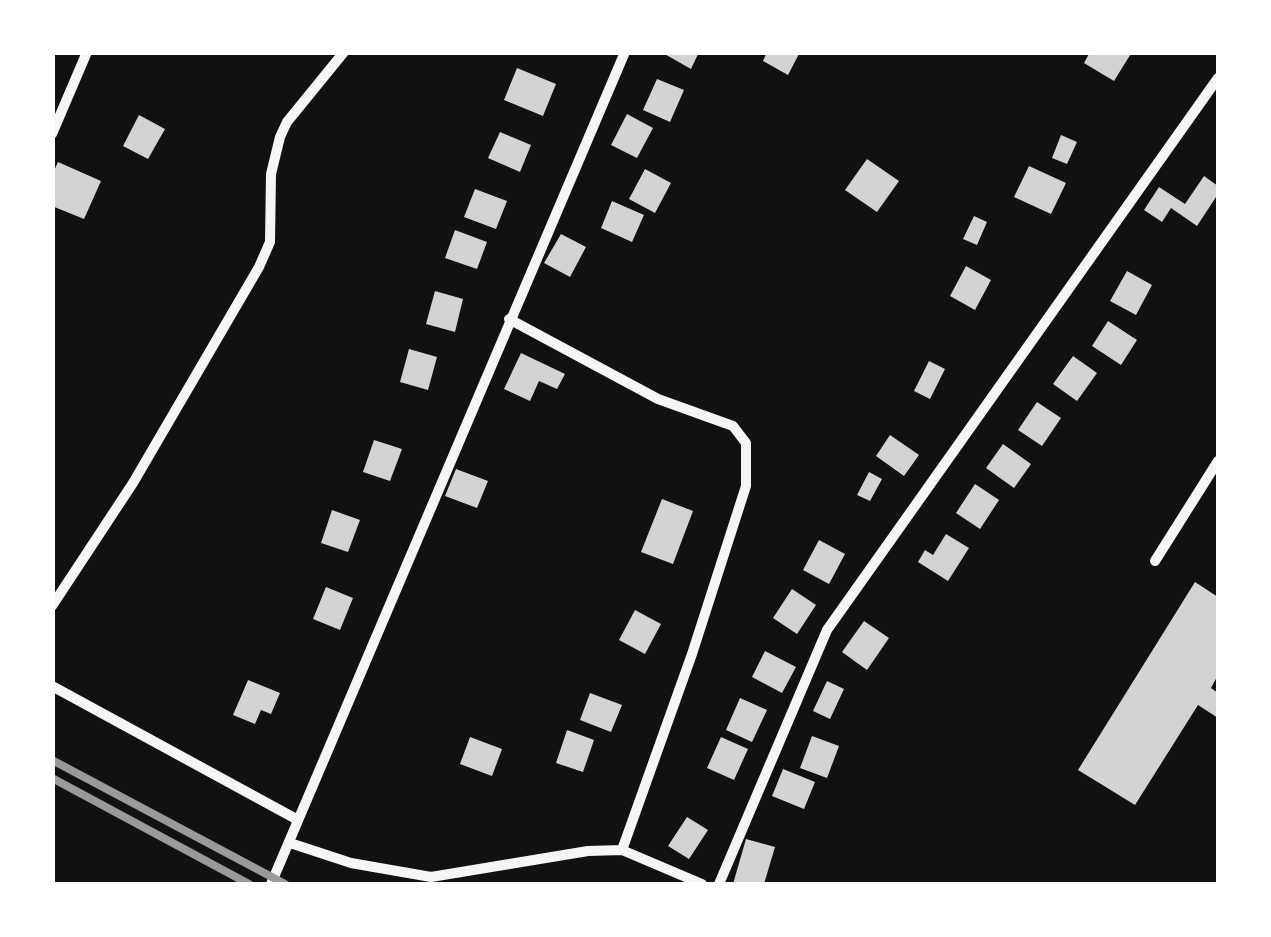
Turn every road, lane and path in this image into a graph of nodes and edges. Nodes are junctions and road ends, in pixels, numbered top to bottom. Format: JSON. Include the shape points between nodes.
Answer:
{"nodes":[{"id":1,"x":87,"y":52,"type":"edge"},
{"id":2,"x":344,"y":52,"type":"edge"},
{"id":3,"x":624,"y":52,"type":"edge"},
{"id":4,"x":1218,"y":78,"type":"edge"},
{"id":5,"x":52,"y":134,"type":"edge"},
{"id":6,"x":509,"y":319,"type":"junction"},
{"id":7,"x":1218,"y":461,"type":"edge"},
{"id":8,"x":1155,"y":561,"type":"dead end"},
{"id":9,"x":52,"y":606,"type":"edge"},
{"id":10,"x":52,"y":686,"type":"edge"},
{"id":11,"x":298,"y":820,"type":"junction"},
{"id":12,"x":290,"y":842,"type":"junction"},
{"id":13,"x":622,"y":850,"type":"junction"},
{"id":14,"x":271,"y":884,"type":"edge"},
{"id":15,"x":702,"y":884,"type":"edge"},
{"id":16,"x":718,"y":884,"type":"edge"}],
"edges":[{"from":1,"to":5,"type":"street"},
{"from":2,"to":9,"type":"street","via":[[280,137],[270,242],[259,266],[133,483]]},
{"from":3,"to":6,"type":"street"},
{"from":4,"to":16,"type":"street","via":[[826,630]]},
{"from":6,"to":11,"type":"street"},
{"from":6,"to":13,"type":"street","via":[[658,399],[733,426],[746,443],[746,486]]},
{"from":7,"to":8,"type":"street"},
{"from":10,"to":11,"type":"street"},
{"from":11,"to":12,"type":"street"},
{"from":12,"to":13,"type":"street","via":[[350,863],[432,876]]},
{"from":12,"to":14,"type":"street"},
{"from":13,"to":15,"type":"street"}]}
